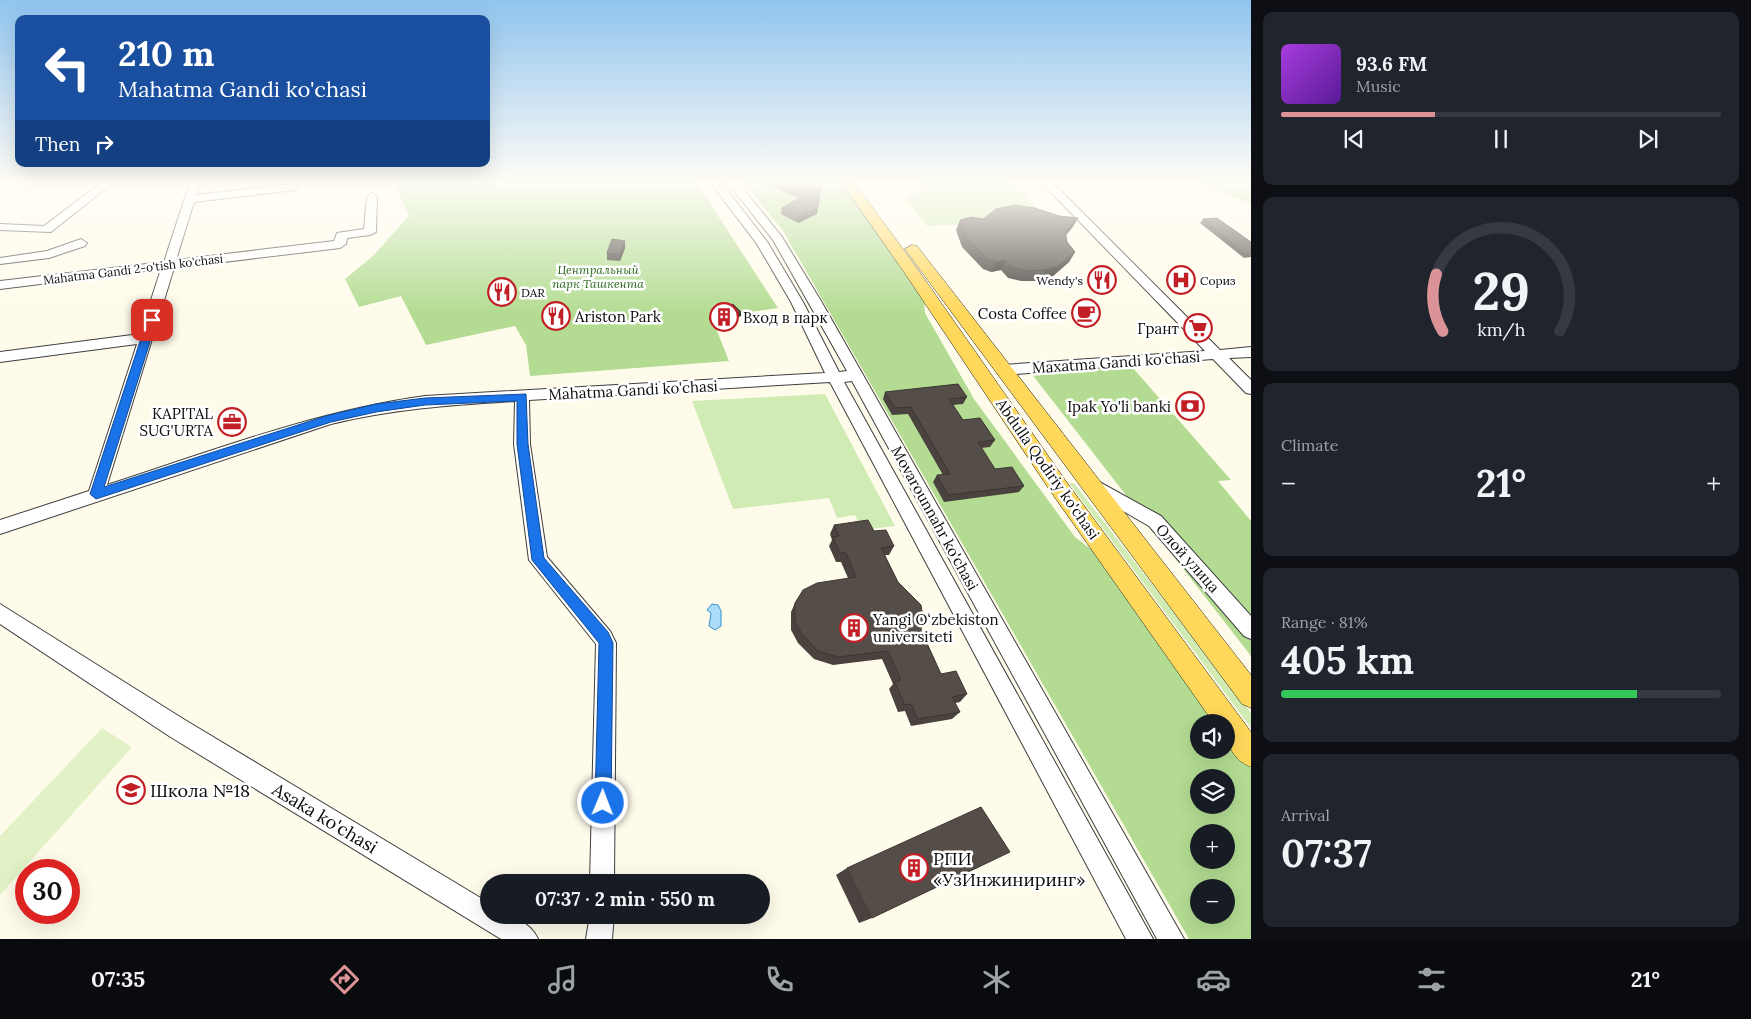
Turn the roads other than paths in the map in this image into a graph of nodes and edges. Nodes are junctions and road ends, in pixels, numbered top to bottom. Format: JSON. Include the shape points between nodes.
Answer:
{"nodes":[{"id":1,"x":0,"y":226,"type":"edge"},
{"id":2,"x":52,"y":226,"type":"edge"},
{"id":3,"x":181,"y":226,"type":"edge"},
{"id":4,"x":370,"y":226,"type":"edge"},
{"id":5,"x":749,"y":226,"type":"edge"},
{"id":6,"x":767,"y":226,"type":"edge"},
{"id":7,"x":879,"y":226,"type":"edge"},
{"id":8,"x":893,"y":226,"type":"edge"},
{"id":9,"x":1090,"y":226,"type":"edge"},
{"id":10,"x":81,"y":243,"type":"dead end"},
{"id":11,"x":49,"y":254,"type":"junction"},
{"id":12,"x":3,"y":261,"type":"dead end"},
{"id":13,"x":170,"y":264,"type":"junction"},
{"id":14,"x":35,"y":281,"type":"junction"},
{"id":15,"x":0,"y":285,"type":"edge"},
{"id":16,"x":146,"y":338,"type":"junction"},
{"id":17,"x":1251,"y":352,"type":"edge"},
{"id":18,"x":1217,"y":354,"type":"junction"},
{"id":19,"x":0,"y":357,"type":"edge"},
{"id":20,"x":1003,"y":370,"type":"junction"},
{"id":21,"x":981,"y":372,"type":"junction"},
{"id":22,"x":855,"y":376,"type":"junction"},
{"id":23,"x":834,"y":378,"type":"junction"},
{"id":24,"x":1251,"y":389,"type":"edge"},
{"id":25,"x":522,"y":397,"type":"junction"},
{"id":26,"x":1089,"y":483,"type":"junction"},
{"id":27,"x":96,"y":494,"type":"junction"},
{"id":28,"x":0,"y":527,"type":"edge"},
{"id":29,"x":0,"y":613,"type":"edge"},
{"id":30,"x":1251,"y":630,"type":"edge"},
{"id":31,"x":1251,"y":695,"type":"edge"},
{"id":32,"x":1251,"y":754,"type":"edge"},
{"id":33,"x":602,"y":874,"type":"edge"},
{"id":34,"x":601,"y":924,"type":"edge"},
{"id":35,"x":524,"y":939,"type":"edge"},
{"id":36,"x":600,"y":939,"type":"edge"},
{"id":37,"x":1140,"y":939,"type":"edge"},
{"id":38,"x":1171,"y":939,"type":"edge"}],
"edges":[{"from":1,"to":2,"type":"street","via":[[47,230]]},
{"from":3,"to":13,"type":"street"},
{"from":4,"to":13,"type":"street","name":"Mahatma Gandi 2-o'tish ko'chasi","via":[[370,232],[341,235],[340,244]]},
{"from":5,"to":23,"type":"street","name":"Movarounnahr ko'chasi","via":[[797,302]]},
{"from":6,"to":22,"type":"street","name":"Movarounnahr ko'chasi","via":[[815,301]]},
{"from":7,"to":21,"type":"main road","name":"Abdulla Qodiriy ko'chasi"},
{"from":8,"to":20,"type":"main road","name":"Abdulla Qodiriy ko'chasi"},
{"from":9,"to":18,"type":"street"},
{"from":10,"to":11,"type":"street"},
{"from":11,"to":12,"type":"street"},
{"from":11,"to":14,"type":"street"},
{"from":13,"to":14,"type":"street","name":"Mahatma Gandi 2-o'tish ko'chasi"},
{"from":13,"to":16,"type":"street"},
{"from":14,"to":15,"type":"street","name":"Mahatma Gandi 2-o'tish ko'chasi"},
{"from":16,"to":19,"type":"street"},
{"from":16,"to":27,"type":"street"},
{"from":17,"to":18,"type":"street","name":"Maxatma Gandi ko'chasi"},
{"from":18,"to":20,"type":"street","name":"Maxatma Gandi ko'chasi"},
{"from":18,"to":24,"type":"street"},
{"from":20,"to":21,"type":"main road","name":"Maxatma Gandi ko'chasi"},
{"from":20,"to":26,"type":"main road","name":"Abdulla Qodiriy ko'chasi"},
{"from":21,"to":32,"type":"main road","name":"Abdulla Qodiriy ko'chasi","via":[[1058,486]]},
{"from":22,"to":23,"type":"street","name":"Mahatma Gandi ko'chasi"},
{"from":22,"to":38,"type":"street","name":"Movarounnahr ko'chasi"},
{"from":23,"to":25,"type":"street","name":"Mahatma Gandi ko'chasi"},
{"from":23,"to":37,"type":"street","name":"Movarounnahr ko'chasi"},
{"from":25,"to":27,"type":"street","name":"Mahatma Gandi ko'chasi","via":[[425,401],[376,408],[330,419]]},
{"from":25,"to":33,"type":"street","via":[[522,444],[538,560],[606,643]]},
{"from":26,"to":30,"type":"street","name":"Олой улица","via":[[1155,521]]},
{"from":26,"to":31,"type":"main road","name":"Abdulla Qodiriy ko'chasi"},
{"from":27,"to":28,"type":"street","name":"Mahatma Gandi ko'chasi"},
{"from":29,"to":35,"type":"street","name":"Asaka ko'chasi","via":[[177,728]]},
{"from":34,"to":36,"type":"street"}]}
